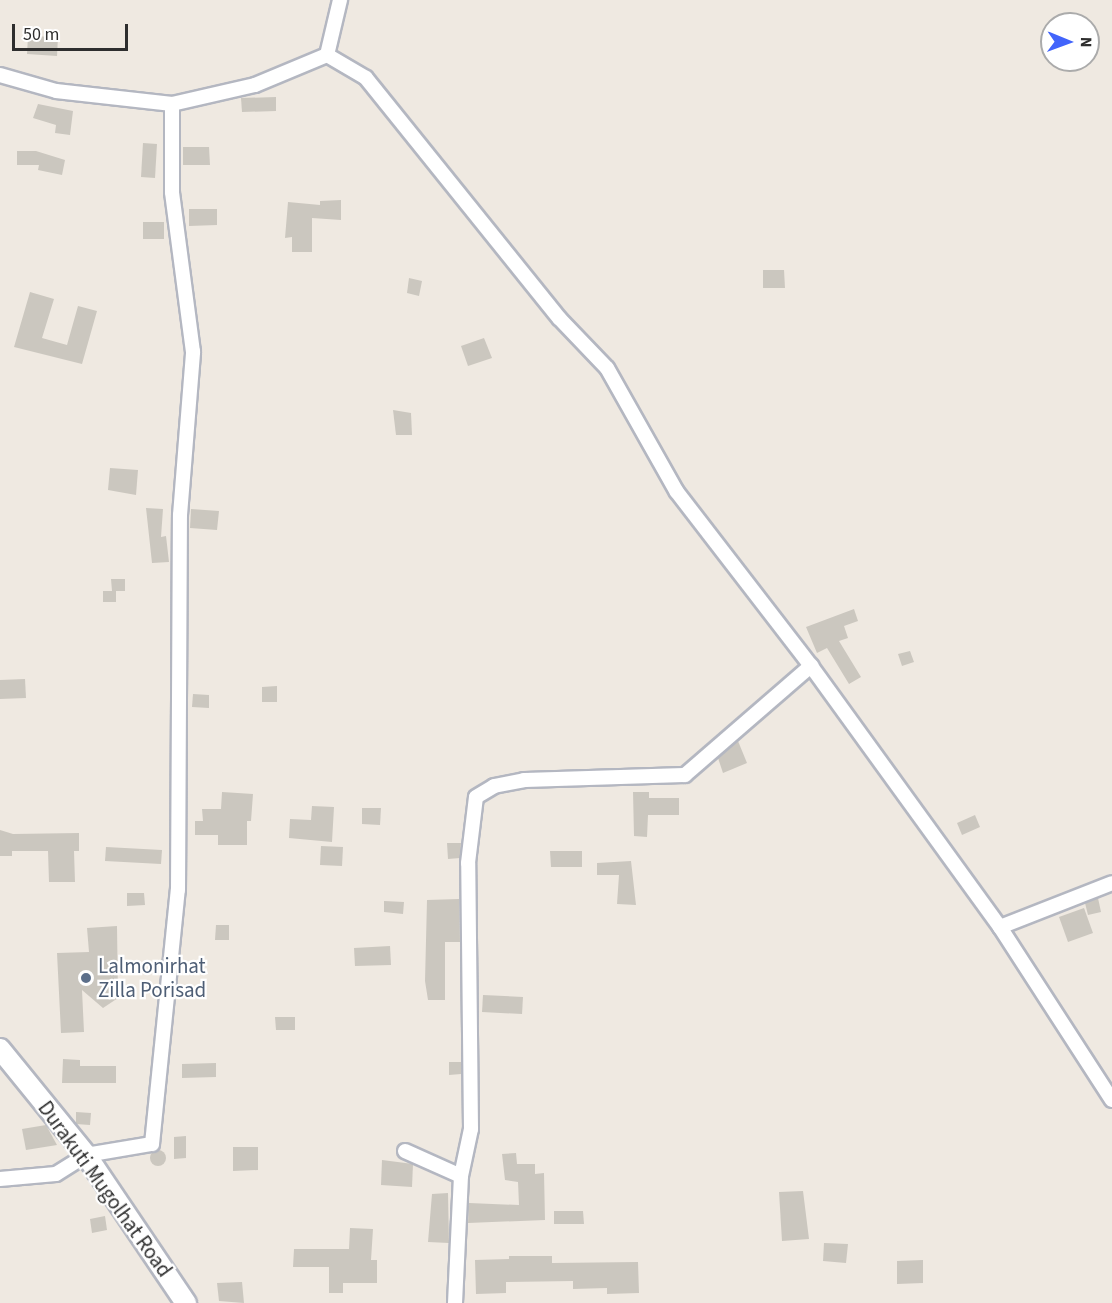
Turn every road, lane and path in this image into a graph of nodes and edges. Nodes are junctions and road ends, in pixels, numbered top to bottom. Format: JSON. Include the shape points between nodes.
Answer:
{"nodes":[{"id":1,"x":340,"y":0,"type":"edge"},
{"id":2,"x":327,"y":55,"type":"junction"},
{"id":3,"x":0,"y":75,"type":"edge"},
{"id":4,"x":172,"y":104,"type":"junction"},
{"id":5,"x":811,"y":666,"type":"junction"},
{"id":6,"x":1112,"y":882,"type":"edge"},
{"id":7,"x":1000,"y":927,"type":"junction"},
{"id":8,"x":0,"y":1049,"type":"edge"},
{"id":9,"x":1112,"y":1100,"type":"edge"},
{"id":10,"x":405,"y":1151,"type":"dead end"},
{"id":11,"x":86,"y":1155,"type":"junction"},
{"id":12,"x":461,"y":1176,"type":"junction"},
{"id":13,"x":0,"y":1179,"type":"edge"},
{"id":14,"x":186,"y":1303,"type":"edge"},
{"id":15,"x":455,"y":1303,"type":"edge"}],
"edges":[{"from":1,"to":2,"type":"street"},
{"from":2,"to":4,"type":"street","via":[[255,85]]},
{"from":2,"to":5,"type":"street","via":[[366,78],[559,318],[600,359],[677,492]]},
{"from":3,"to":4,"type":"street","via":[[56,92]]},
{"from":4,"to":11,"type":"street","via":[[172,192],[193,352],[180,515],[178,890],[152,1144]]},
{"from":5,"to":7,"type":"street"},
{"from":5,"to":12,"type":"street","via":[[685,775],[524,780],[494,786],[476,797],[468,863],[471,1129]]},
{"from":6,"to":7,"type":"street"},
{"from":7,"to":9,"type":"street"},
{"from":8,"to":11,"type":"main road","name":"Durakuti Mugolhat Road"},
{"from":10,"to":12,"type":"street"},
{"from":11,"to":13,"type":"street","via":[[56,1174]]},
{"from":11,"to":14,"type":"main road","name":"Durakuti Mugolhat Road"},
{"from":12,"to":15,"type":"street"}]}
